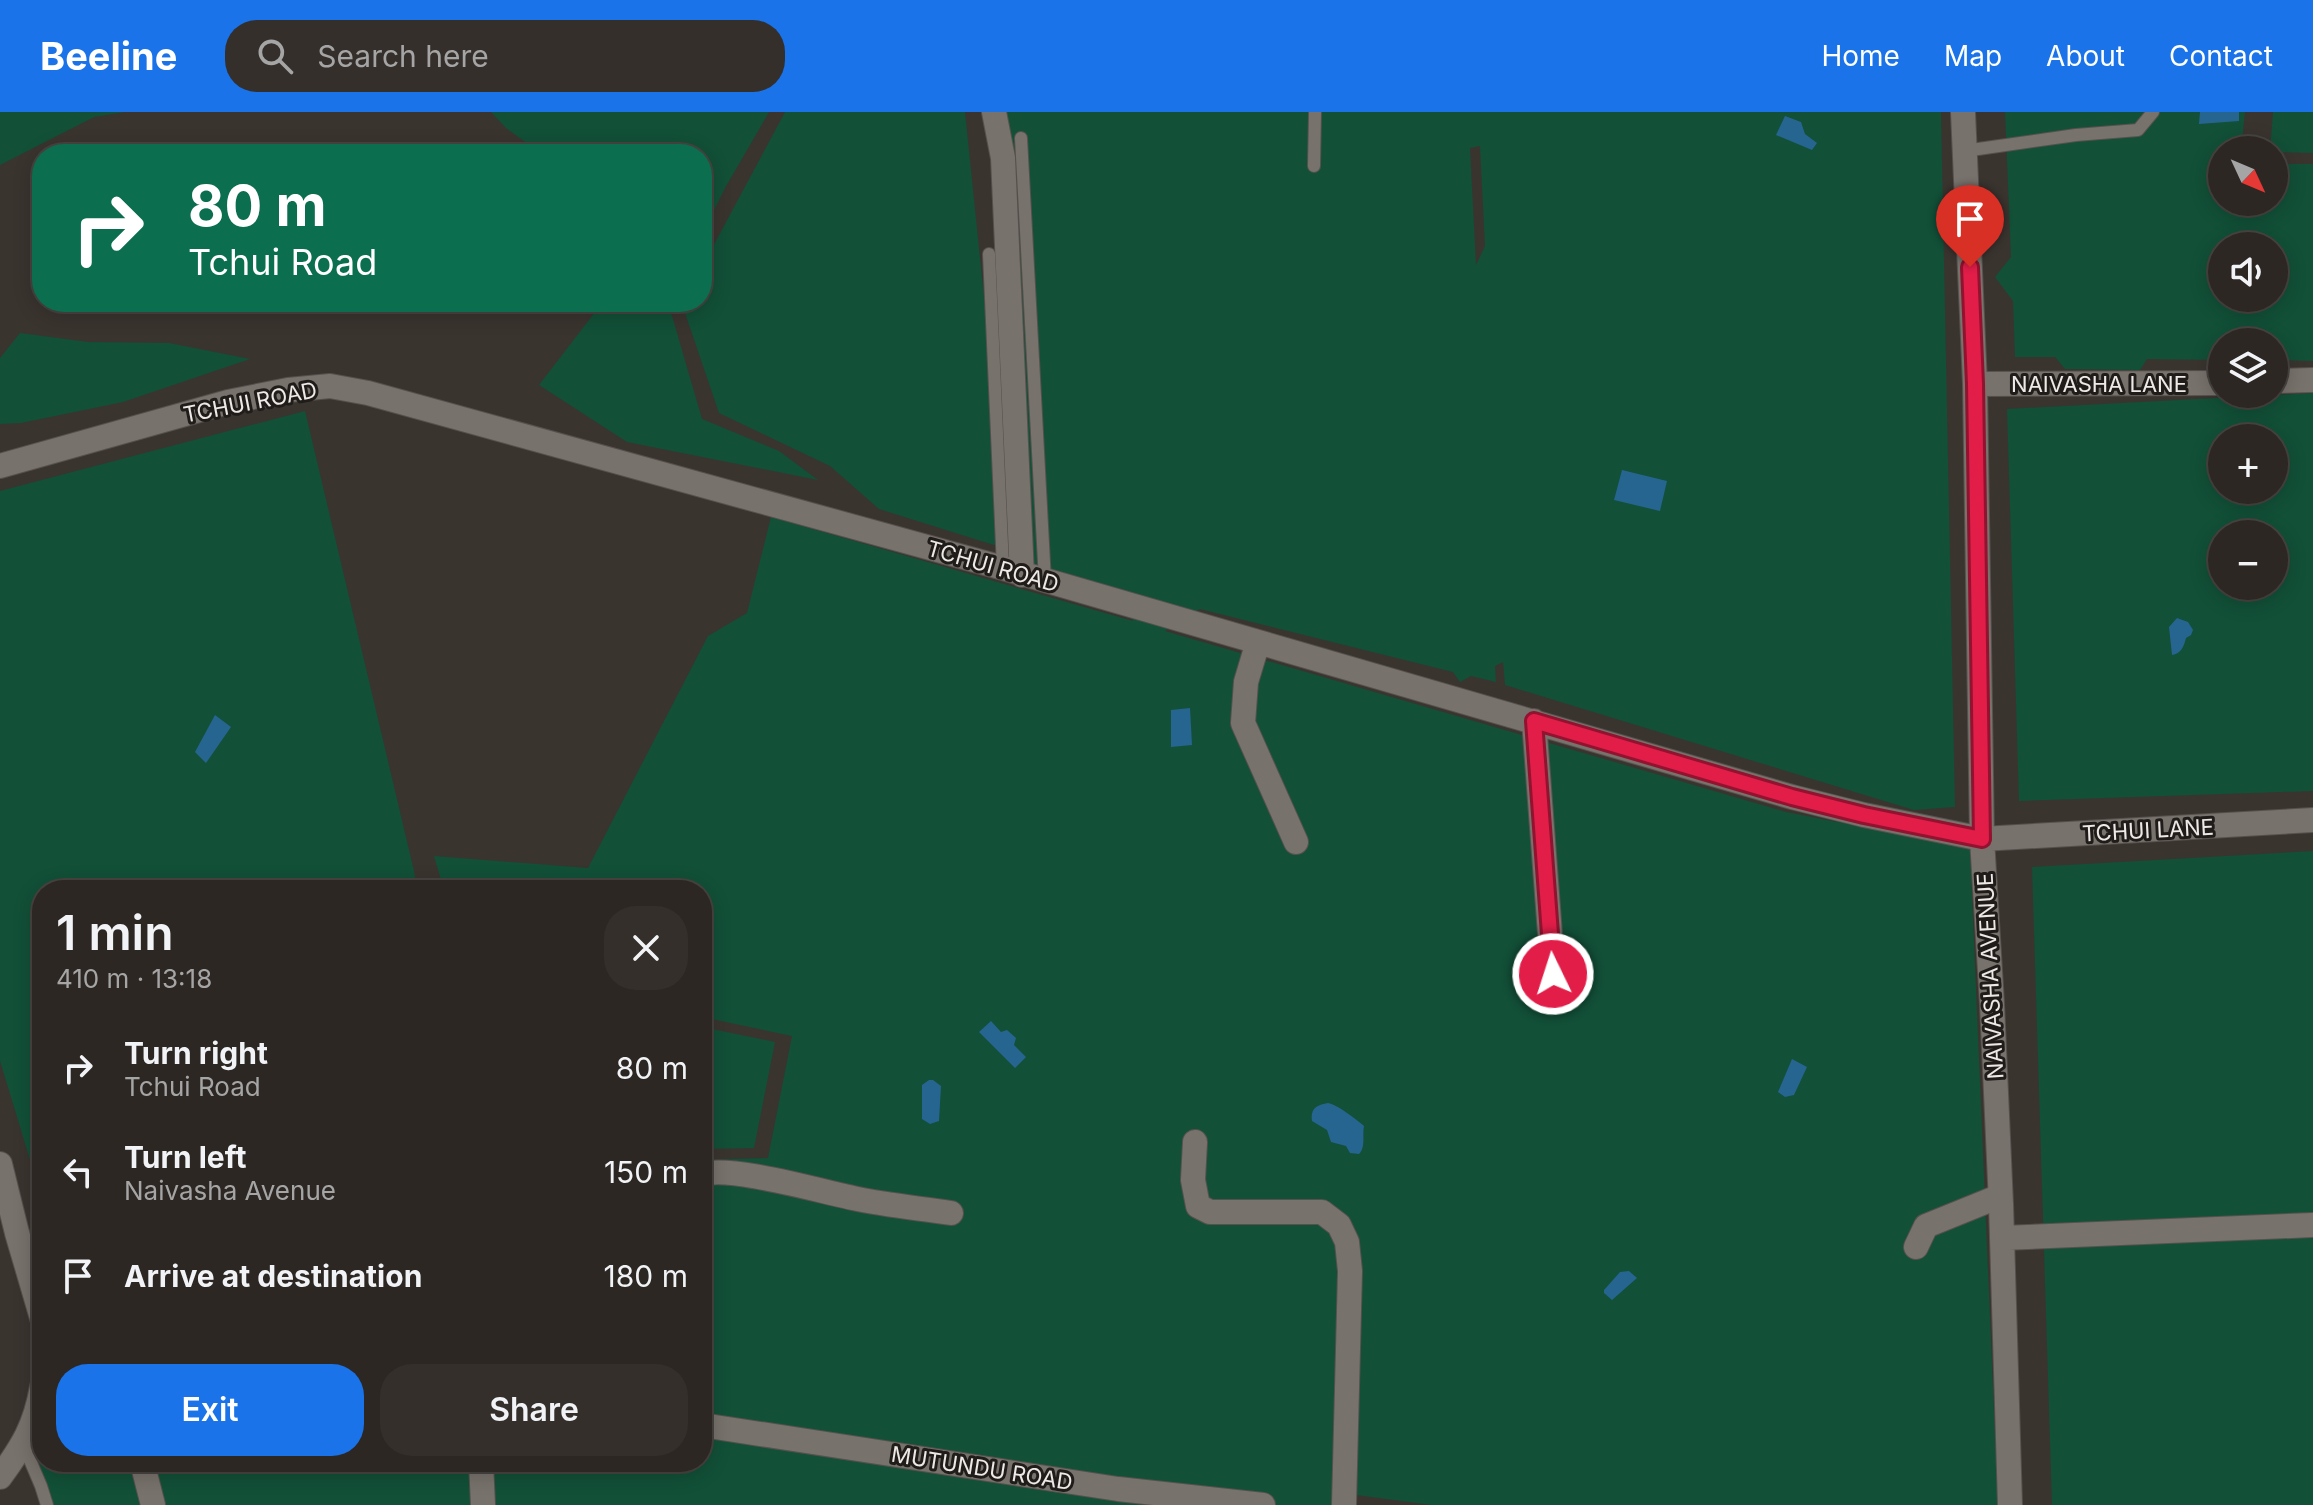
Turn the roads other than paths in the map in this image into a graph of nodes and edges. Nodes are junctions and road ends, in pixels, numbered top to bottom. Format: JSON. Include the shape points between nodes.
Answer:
{"nodes":[{"id":1,"x":994,"y":112,"type":"edge"},
{"id":2,"x":1315,"y":112,"type":"edge"},
{"id":3,"x":1963,"y":112,"type":"edge"},
{"id":4,"x":2153,"y":112,"type":"edge"},
{"id":5,"x":1021,"y":138,"type":"dead end"},
{"id":6,"x":1964,"y":151,"type":"junction"},
{"id":7,"x":1314,"y":166,"type":"dead end"},
{"id":8,"x":989,"y":254,"type":"dead end"},
{"id":9,"x":2313,"y":380,"type":"edge"},
{"id":10,"x":2288,"y":381,"type":"edge"},
{"id":11,"x":2208,"y":383,"type":"edge"},
{"id":12,"x":1975,"y":384,"type":"junction"},
{"id":13,"x":0,"y":466,"type":"edge"},
{"id":14,"x":1023,"y":575,"type":"junction"},
{"id":15,"x":1258,"y":642,"type":"junction"},
{"id":16,"x":1534,"y":721,"type":"junction"},
{"id":17,"x":2313,"y":820,"type":"edge"},
{"id":18,"x":1982,"y":839,"type":"junction"},
{"id":19,"x":1296,"y":842,"type":"dead end"},
{"id":20,"x":1553,"y":974,"type":"dead end"},
{"id":21,"x":1195,"y":1142,"type":"dead end"},
{"id":22,"x":0,"y":1164,"type":"edge"},
{"id":23,"x":712,"y":1172,"type":"edge"},
{"id":24,"x":2000,"y":1196,"type":"junction"},
{"id":25,"x":951,"y":1213,"type":"dead end"},
{"id":26,"x":2313,"y":1225,"type":"edge"},
{"id":27,"x":2002,"y":1238,"type":"junction"},
{"id":28,"x":1916,"y":1247,"type":"dead end"},
{"id":29,"x":32,"y":1284,"type":"edge"},
{"id":30,"x":32,"y":1425,"type":"edge"},
{"id":31,"x":712,"y":1427,"type":"edge"},
{"id":32,"x":24,"y":1446,"type":"junction"},
{"id":33,"x":32,"y":1465,"type":"edge"},
{"id":34,"x":35,"y":1472,"type":"edge"},
{"id":35,"x":145,"y":1472,"type":"edge"},
{"id":36,"x":481,"y":1472,"type":"edge"},
{"id":37,"x":0,"y":1477,"type":"edge"},
{"id":38,"x":1117,"y":1497,"type":"edge"},
{"id":39,"x":47,"y":1505,"type":"edge"},
{"id":40,"x":153,"y":1505,"type":"edge"},
{"id":41,"x":483,"y":1505,"type":"edge"},
{"id":42,"x":1263,"y":1505,"type":"edge"},
{"id":43,"x":1344,"y":1505,"type":"edge"},
{"id":44,"x":2010,"y":1505,"type":"edge"}],
"edges":[{"from":1,"to":14,"type":"street","via":[[1003,158]]},
{"from":2,"to":7,"type":"lane"},
{"from":3,"to":6,"type":"street","name":"NAIVASHA AVENUE"},
{"from":4,"to":6,"type":"lane","via":[[2138,130]]},
{"from":5,"to":14,"type":"lane"},
{"from":6,"to":12,"type":"street","name":"NAIVASHA AVENUE"},
{"from":8,"to":14,"type":"lane"},
{"from":9,"to":10,"type":"street"},
{"from":11,"to":12,"type":"street","name":"NAIVASHA LANE"},
{"from":12,"to":18,"type":"street","name":"NAIVASHA AVENUE"},
{"from":13,"to":14,"type":"street","name":"TCHUI ROAD","via":[[228,402],[330,386]]},
{"from":14,"to":15,"type":"street","name":"TCHUI ROAD"},
{"from":15,"to":16,"type":"street","name":"TCHUI ROAD"},
{"from":15,"to":19,"type":"street","via":[[1246,682],[1243,723]]},
{"from":16,"to":18,"type":"street","name":"TCHUI ROAD","via":[[1792,797]]},
{"from":16,"to":20,"type":"street"},
{"from":17,"to":18,"type":"street","name":"TCHUI LANE"},
{"from":18,"to":24,"type":"street","name":"NAIVASHA AVENUE"},
{"from":21,"to":43,"type":"street","via":[[1198,1206],[1210,1212],[1322,1212],[1339,1225],[1347,1242]]},
{"from":22,"to":29,"type":"street"},
{"from":23,"to":25,"type":"street"},
{"from":24,"to":27,"type":"street","name":"NAIVASHA AVENUE"},
{"from":24,"to":28,"type":"street","via":[[1926,1226]]},
{"from":26,"to":27,"type":"street"},
{"from":27,"to":44,"type":"street","name":"NAIVASHA AVENUE"},
{"from":30,"to":32,"type":"street"},
{"from":31,"to":38,"type":"street","name":"MUTUNDU ROAD"},
{"from":32,"to":33,"type":"lane"},
{"from":32,"to":37,"type":"street"},
{"from":34,"to":39,"type":"lane"},
{"from":35,"to":40,"type":"street"},
{"from":36,"to":41,"type":"street"},
{"from":38,"to":42,"type":"street","name":"MUTUNDU ROAD"}]}
